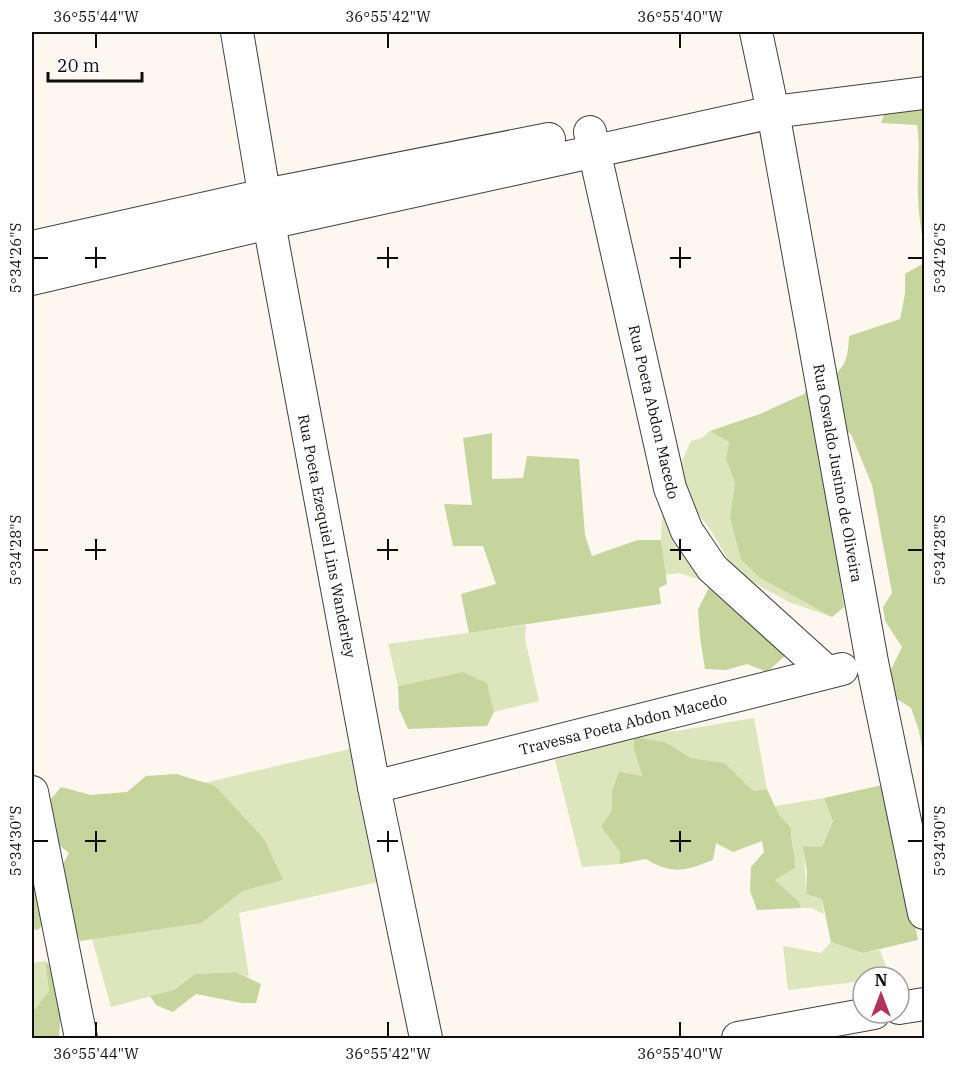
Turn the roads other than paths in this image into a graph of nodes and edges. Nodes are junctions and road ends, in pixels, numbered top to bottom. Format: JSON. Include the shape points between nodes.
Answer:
{"nodes":[{"id":1,"x":237,"y":32,"type":"edge"},
{"id":2,"x":756,"y":32,"type":"edge"},
{"id":3,"x":924,"y":72,"type":"edge"},
{"id":4,"x":924,"y":93,"type":"edge"},
{"id":5,"x":771,"y":103,"type":"junction"},
{"id":6,"x":593,"y":141,"type":"junction"},
{"id":7,"x":267,"y":209,"type":"junction"},
{"id":8,"x":32,"y":247,"type":"edge"},
{"id":9,"x":32,"y":279,"type":"edge"},
{"id":10,"x":872,"y":662,"type":"junction"},
{"id":11,"x":827,"y":672,"type":"junction"},
{"id":12,"x":374,"y":787,"type":"junction"},
{"id":13,"x":32,"y":792,"type":"edge"},
{"id":14,"x":924,"y":913,"type":"edge"},
{"id":15,"x":851,"y":1017,"type":"edge"},
{"id":16,"x":81,"y":1038,"type":"edge"},
{"id":17,"x":426,"y":1038,"type":"edge"},
{"id":18,"x":738,"y":1038,"type":"edge"}],
"edges":[{"from":1,"to":7,"type":"street","name":"Rua Poeta Ezequiel Lins Wanderley"},
{"from":2,"to":5,"type":"street","name":"Rua Osvaldo Justino de Oliveira"},
{"from":3,"to":5,"type":"street"},
{"from":4,"to":5,"type":"street"},
{"from":5,"to":6,"type":"street"},
{"from":5,"to":10,"type":"street","name":"Rua Osvaldo Justino de Oliveira"},
{"from":6,"to":7,"type":"street"},
{"from":6,"to":11,"type":"street","name":"Rua Poeta Abdon Macedo","via":[[670,488],[687,531],[712,568]]},
{"from":7,"to":8,"type":"street"},
{"from":7,"to":9,"type":"street"},
{"from":7,"to":12,"type":"street","name":"Rua Poeta Ezequiel Lins Wanderley"},
{"from":10,"to":11,"type":"street","name":"Travessa Poeta Abdon Macedo"},
{"from":10,"to":14,"type":"street","name":"Rua Osvaldo Justino de Oliveira"},
{"from":11,"to":12,"type":"street","name":"Travessa Poeta Abdon Macedo"},
{"from":12,"to":17,"type":"street","name":"Rua Poeta Ezequiel Lins Wanderley"},
{"from":13,"to":16,"type":"street"},
{"from":15,"to":18,"type":"street"}]}
